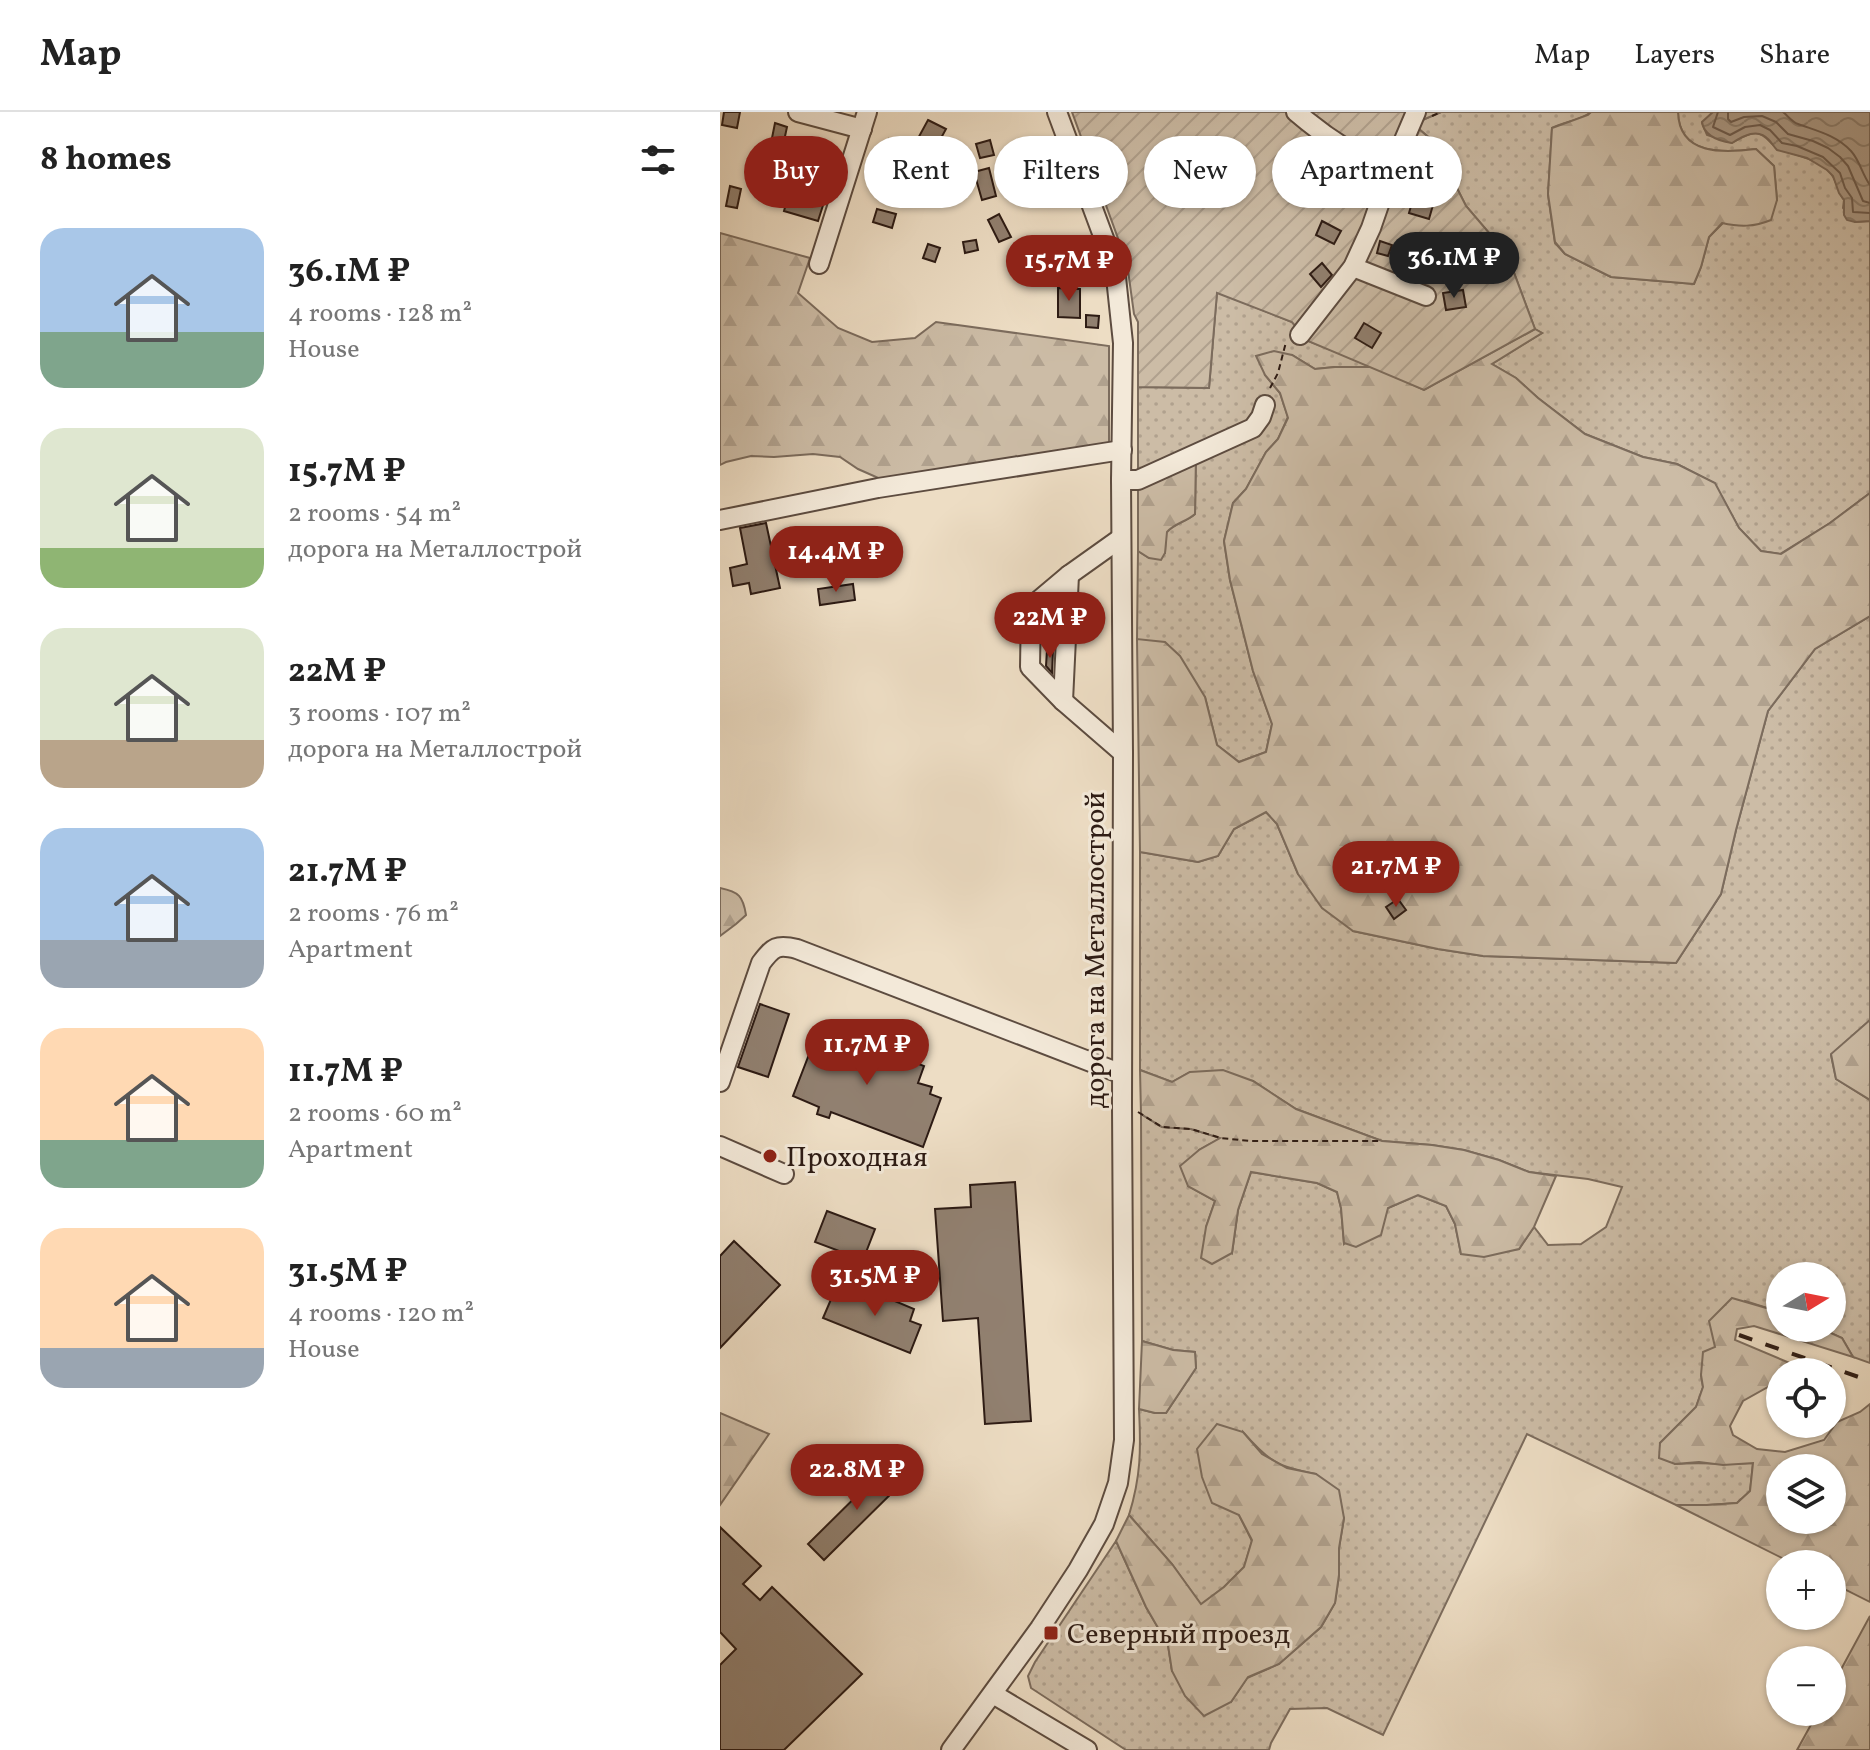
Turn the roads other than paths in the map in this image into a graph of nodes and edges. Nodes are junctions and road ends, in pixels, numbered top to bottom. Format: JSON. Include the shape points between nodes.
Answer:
{"nodes":[{"id":1,"x":798,"y":112,"type":"edge"},
{"id":2,"x":1057,"y":112,"type":"edge"},
{"id":3,"x":1296,"y":112,"type":"edge"},
{"id":4,"x":1416,"y":112,"type":"edge"},
{"id":5,"x":865,"y":121,"type":"edge"},
{"id":6,"x":1325,"y":136,"type":"edge"},
{"id":7,"x":1407,"y":136,"type":"edge"},
{"id":8,"x":1378,"y":208,"type":"edge"},
{"id":9,"x":819,"y":264,"type":"dead end"},
{"id":10,"x":1353,"y":267,"type":"junction"},
{"id":11,"x":1426,"y":296,"type":"dead end"},
{"id":12,"x":1300,"y":335,"type":"road end"},
{"id":13,"x":1265,"y":405,"type":"road end"},
{"id":14,"x":1122,"y":450,"type":"junction"},
{"id":15,"x":1121,"y":480,"type":"junction"},
{"id":16,"x":720,"y":520,"type":"edge"},
{"id":17,"x":1121,"y":538,"type":"junction"},
{"id":18,"x":1069,"y":575,"type":"junction"},
{"id":19,"x":1063,"y":701,"type":"junction"},
{"id":20,"x":1123,"y":753,"type":"junction"},
{"id":21,"x":1122,"y":1074,"type":"junction"},
{"id":22,"x":720,"y":1082,"type":"edge"},
{"id":23,"x":720,"y":1146,"type":"edge"},
{"id":24,"x":784,"y":1174,"type":"dead end"},
{"id":25,"x":993,"y":1694,"type":"junction"},
{"id":26,"x":951,"y":1750,"type":"edge"},
{"id":27,"x":1087,"y":1750,"type":"edge"}],
"edges":[{"from":1,"to":5,"type":"street"},
{"from":2,"to":14,"type":"street","name":"дорога на Металлострой","via":[[1115,268],[1123,343]]},
{"from":3,"to":6,"type":"street"},
{"from":4,"to":7,"type":"street"},
{"from":5,"to":9,"type":"street"},
{"from":8,"to":10,"type":"street"},
{"from":10,"to":11,"type":"street"},
{"from":10,"to":12,"type":"street"},
{"from":13,"to":15,"type":"street","via":[[1253,428],[1138,480]]},
{"from":14,"to":15,"type":"street","name":"дорога на Металлострой"},
{"from":14,"to":16,"type":"street","via":[[878,488]]},
{"from":15,"to":17,"type":"street","name":"дорога на Металлострой"},
{"from":17,"to":18,"type":"street"},
{"from":17,"to":20,"type":"street","name":"дорога на Металлострой"},
{"from":18,"to":19,"type":"street"},
{"from":18,"to":19,"type":"street","via":[[1031,607],[1030,667]]},
{"from":19,"to":20,"type":"street"},
{"from":20,"to":21,"type":"street","name":"дорога на Металлострой"},
{"from":21,"to":22,"type":"street","via":[[783,946],[771,950],[761,963]]},
{"from":21,"to":25,"type":"street","name":"дорога на Металлострой","via":[[1124,1440],[1118,1483],[1104,1524],[1078,1570]]},
{"from":23,"to":24,"type":"street"},
{"from":25,"to":26,"type":"street","name":"дорога на Металлострой"},
{"from":25,"to":27,"type":"street"}]}
